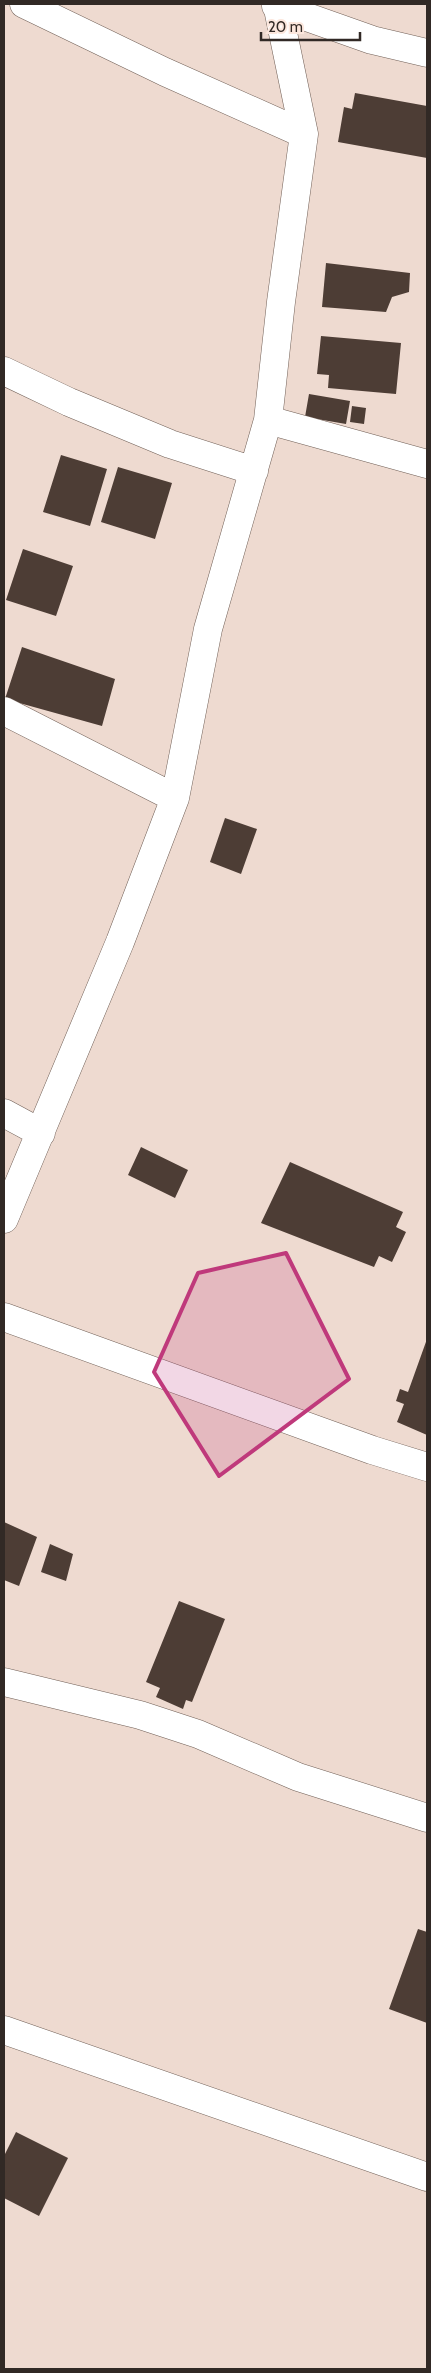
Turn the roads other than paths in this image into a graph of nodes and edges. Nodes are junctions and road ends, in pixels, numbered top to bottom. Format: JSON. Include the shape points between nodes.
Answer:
{"nodes":[{"id":1,"x":24,"y":4,"type":"edge"},
{"id":2,"x":276,"y":5,"type":"edge"},
{"id":3,"x":427,"y":53,"type":"edge"},
{"id":4,"x":304,"y":134,"type":"junction"},
{"id":5,"x":4,"y":371,"type":"edge"},
{"id":6,"x":268,"y":420,"type":"junction"},
{"id":7,"x":427,"y":464,"type":"edge"},
{"id":8,"x":254,"y":471,"type":"junction"},
{"id":9,"x":4,"y":710,"type":"edge"},
{"id":10,"x":175,"y":798,"type":"junction"},
{"id":11,"x":4,"y":1113,"type":"edge"},
{"id":12,"x":41,"y":1132,"type":"junction"},
{"id":13,"x":4,"y":1219,"type":"edge"},
{"id":14,"x":4,"y":1317,"type":"edge"},
{"id":15,"x":427,"y":1467,"type":"edge"},
{"id":16,"x":4,"y":1682,"type":"edge"},
{"id":17,"x":427,"y":1818,"type":"edge"},
{"id":18,"x":4,"y":2030,"type":"edge"},
{"id":19,"x":427,"y":2177,"type":"edge"}],
"edges":[{"from":1,"to":4,"type":"street"},
{"from":2,"to":3,"type":"street","via":[[372,40]]},
{"from":2,"to":4,"type":"street"},
{"from":4,"to":6,"type":"street"},
{"from":5,"to":8,"type":"street","via":[[170,444]]},
{"from":6,"to":7,"type":"street"},
{"from":6,"to":8,"type":"street"},
{"from":8,"to":10,"type":"street","via":[[208,629]]},
{"from":9,"to":10,"type":"street"},
{"from":10,"to":12,"type":"street","via":[[120,942]]},
{"from":11,"to":12,"type":"street"},
{"from":12,"to":13,"type":"street"},
{"from":14,"to":15,"type":"street"},
{"from":16,"to":17,"type":"street","via":[[140,1715],[198,1734],[298,1777]]},
{"from":18,"to":19,"type":"street"}]}
